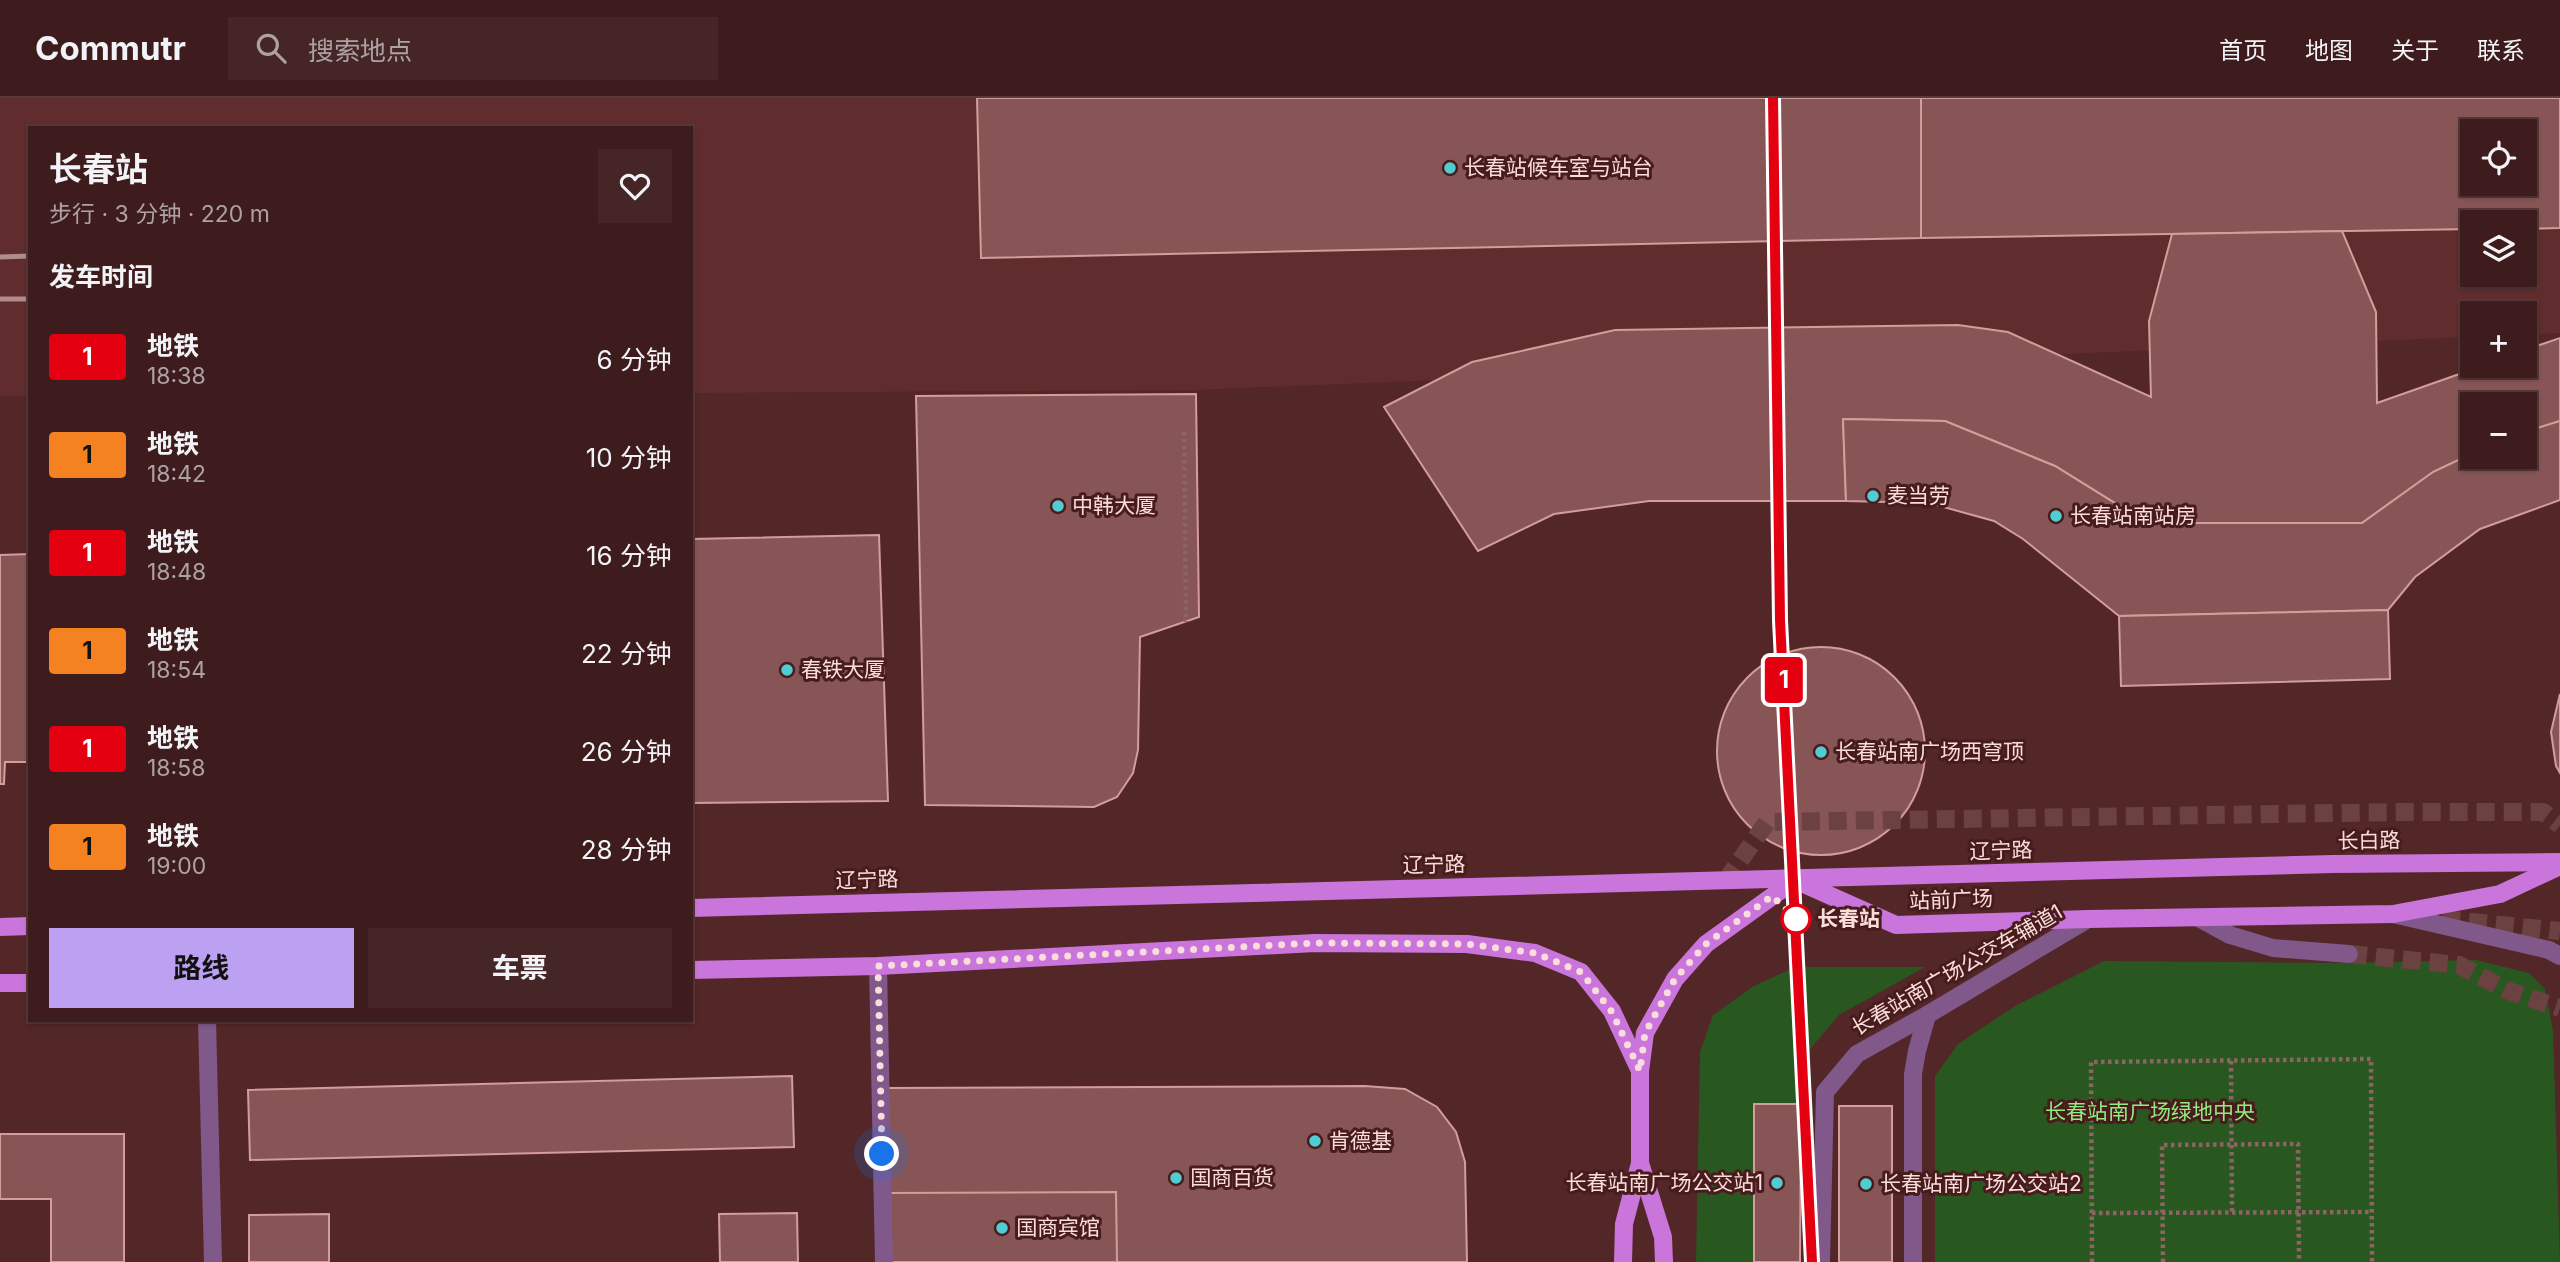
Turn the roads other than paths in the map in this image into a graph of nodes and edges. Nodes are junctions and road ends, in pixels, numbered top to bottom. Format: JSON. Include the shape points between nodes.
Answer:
{"nodes":[{"id":1,"x":2560,"y":864,"type":"edge"},
{"id":2,"x":2178,"y":868,"type":"joint"},
{"id":3,"x":1795,"y":880,"type":"junction"},
{"id":4,"x":693,"y":908,"type":"edge"},
{"id":5,"x":2393,"y":914,"type":"junction"},
{"id":6,"x":2199,"y":918,"type":"junction"},
{"id":7,"x":2088,"y":919,"type":"junction"},
{"id":8,"x":28,"y":926,"type":"edge"},
{"id":9,"x":0,"y":927,"type":"edge"},
{"id":10,"x":2555,"y":953,"type":"edge"},
{"id":11,"x":2349,"y":954,"type":"tunnel mouth"},
{"id":12,"x":878,"y":966,"type":"junction"},
{"id":13,"x":2560,"y":968,"type":"edge"},
{"id":14,"x":693,"y":970,"type":"edge"},
{"id":15,"x":28,"y":983,"type":"edge"},
{"id":16,"x":0,"y":984,"type":"edge"},
{"id":17,"x":1927,"y":1015,"type":"junction"},
{"id":18,"x":207,"y":1022,"type":"edge"},
{"id":19,"x":1640,"y":1071,"type":"junction"},
{"id":20,"x":1640,"y":1163,"type":"junction"},
{"id":21,"x":213,"y":1262,"type":"edge"},
{"id":22,"x":884,"y":1262,"type":"edge"},
{"id":23,"x":1623,"y":1262,"type":"edge"},
{"id":24,"x":1664,"y":1262,"type":"edge"},
{"id":25,"x":1821,"y":1262,"type":"edge"},
{"id":26,"x":1913,"y":1262,"type":"edge"}],
"edges":[{"from":1,"to":2,"type":"main road","name":"长白路"},
{"from":1,"to":5,"type":"main road","name":"站前广场","via":[[2500,894]]},
{"from":2,"to":3,"type":"main road","name":"辽宁路"},
{"from":3,"to":4,"type":"main road","name":"辽宁路"},
{"from":3,"to":7,"type":"main road","name":"站前广场","via":[[1896,925]]},
{"from":3,"to":19,"type":"main road","via":[[1706,944],[1675,979],[1645,1033]]},
{"from":5,"to":6,"type":"main road","name":"站前广场"},
{"from":5,"to":10,"type":"street"},
{"from":6,"to":7,"type":"main road","name":"站前广场"},
{"from":6,"to":11,"type":"street","via":[[2230,935],[2273,948]]},
{"from":7,"to":17,"type":"street","name":"长春站南广场公交车辅道1"},
{"from":8,"to":9,"type":"main road"},
{"from":10,"to":13,"type":"street"},
{"from":12,"to":14,"type":"main road"},
{"from":12,"to":19,"type":"main road","via":[[1315,943],[1467,944],[1535,953],[1581,972],[1612,1012]]},
{"from":12,"to":22,"type":"street"},
{"from":15,"to":16,"type":"main road"},
{"from":17,"to":25,"type":"street","name":"长春站南广场公交车辅道1","via":[[1857,1054],[1825,1091]]},
{"from":17,"to":26,"type":"street","via":[[1913,1074]]},
{"from":18,"to":21,"type":"street"},
{"from":19,"to":20,"type":"main road"},
{"from":20,"to":23,"type":"main road","via":[[1624,1224]]},
{"from":20,"to":24,"type":"main road","via":[[1663,1237]]}]}
